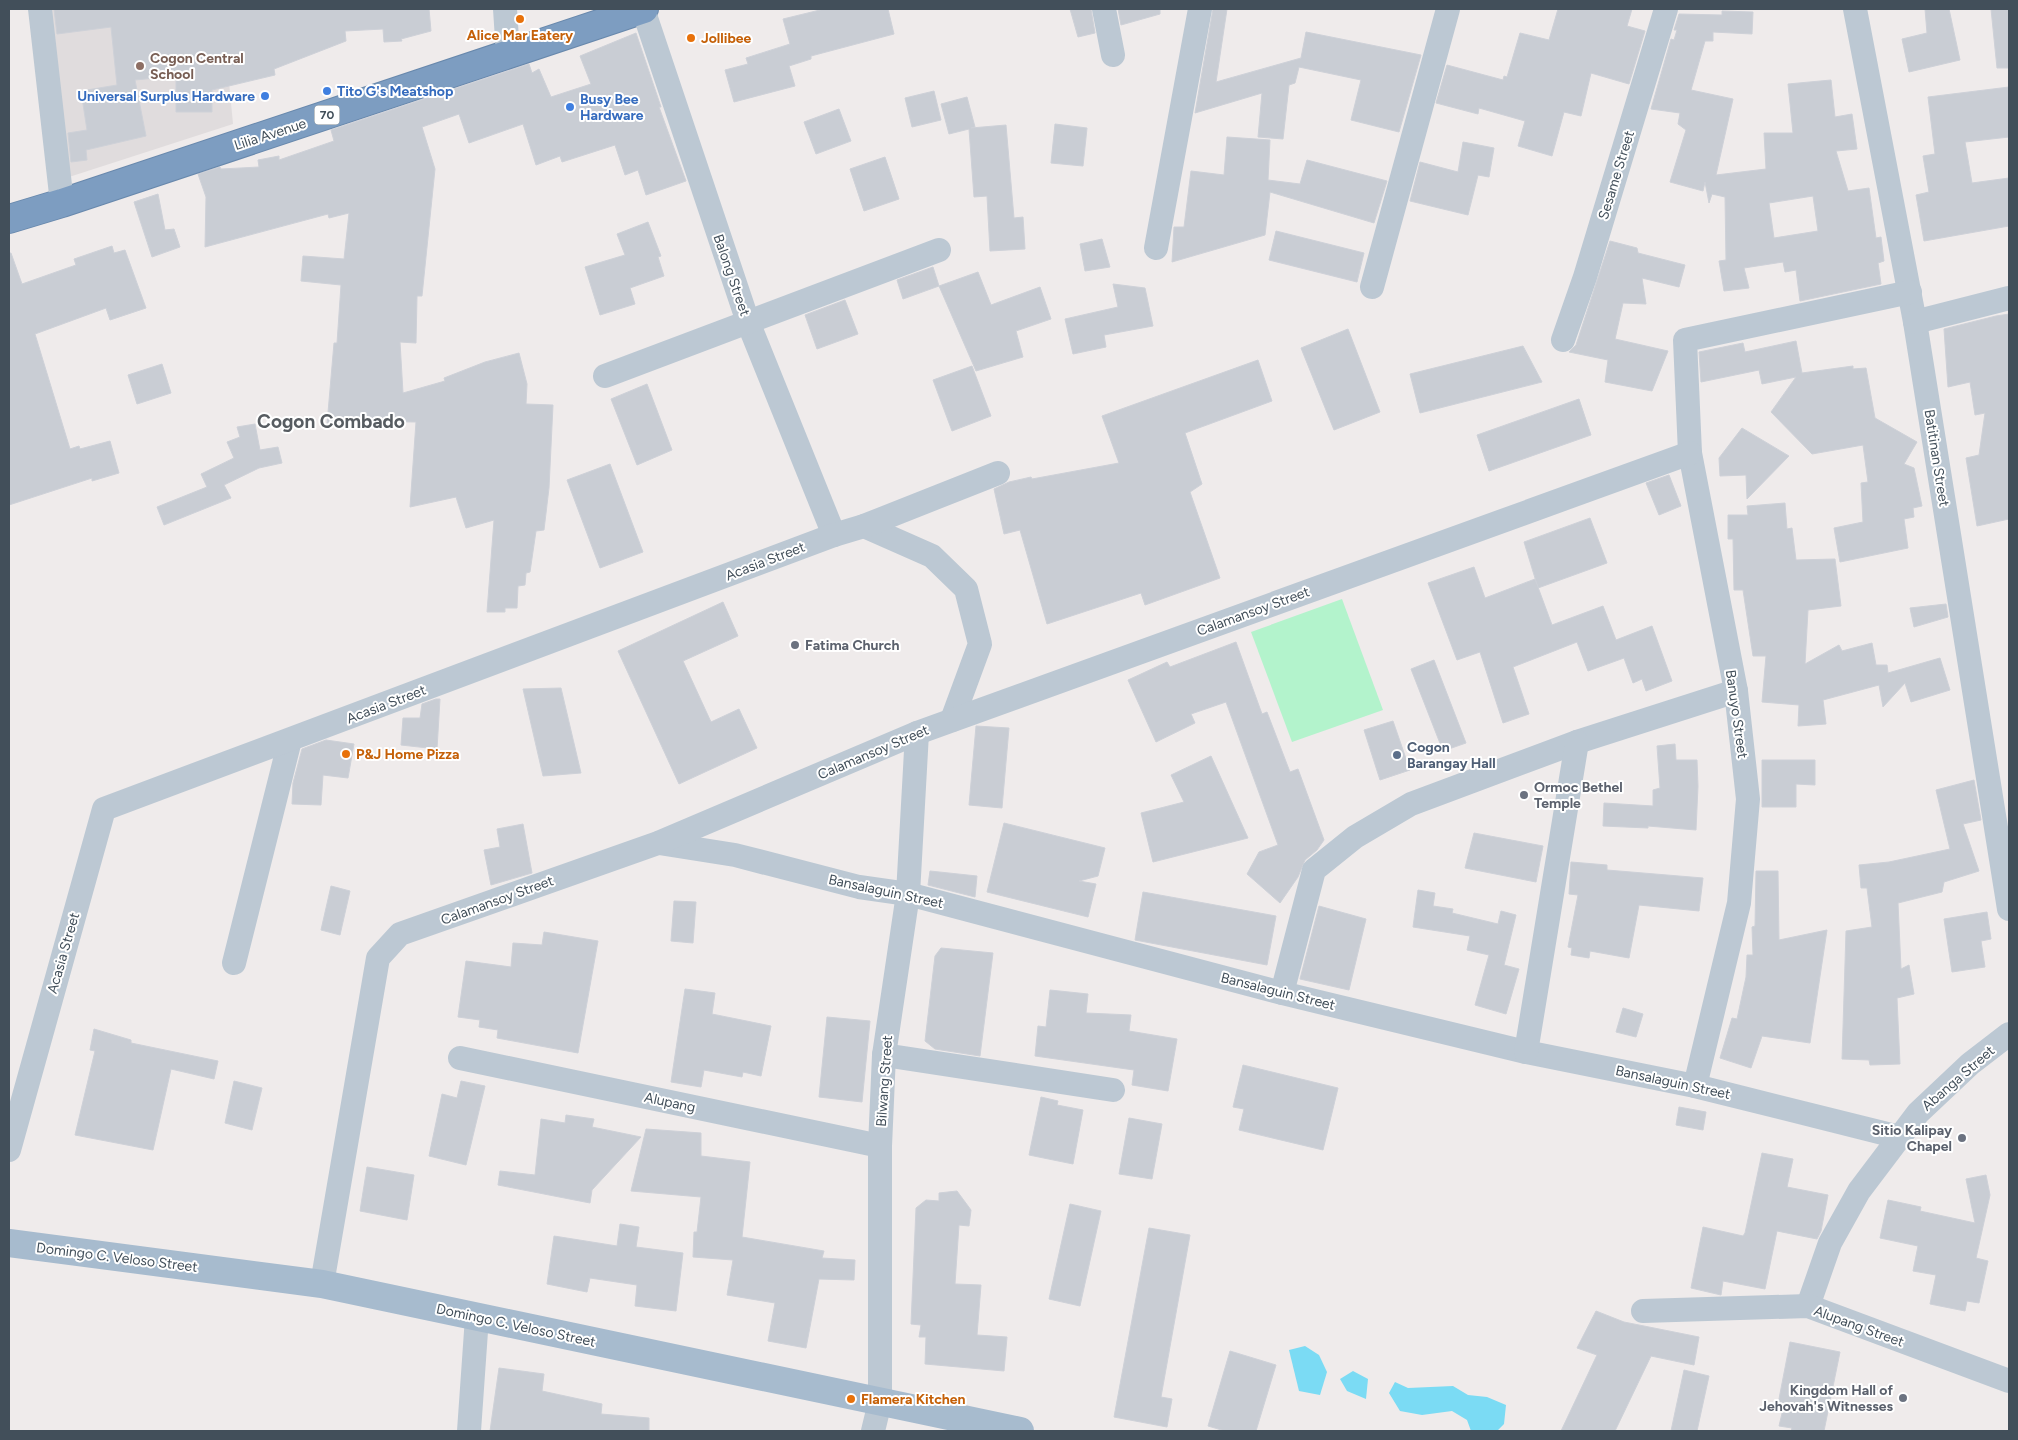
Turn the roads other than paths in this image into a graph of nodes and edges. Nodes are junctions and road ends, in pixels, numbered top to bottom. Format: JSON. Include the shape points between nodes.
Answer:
{"nodes":[{"id":1,"x":40,"y":9,"type":"edge"},
{"id":2,"x":505,"y":9,"type":"edge"},
{"id":3,"x":644,"y":9,"type":"edge"},
{"id":4,"x":1104,"y":9,"type":"edge"},
{"id":5,"x":1200,"y":9,"type":"edge"},
{"id":6,"x":1448,"y":9,"type":"edge"},
{"id":7,"x":1666,"y":9,"type":"edge"},
{"id":8,"x":1855,"y":9,"type":"edge"},
{"id":9,"x":508,"y":54,"type":"junction"},
{"id":10,"x":1113,"y":55,"type":"dead end"},
{"id":11,"x":62,"y":203,"type":"junction"},
{"id":12,"x":9,"y":218,"type":"edge"},
{"id":13,"x":1156,"y":248,"type":"dead end"},
{"id":14,"x":939,"y":250,"type":"dead end"},
{"id":15,"x":1372,"y":287,"type":"dead end"},
{"id":16,"x":1910,"y":292,"type":"junction"},
{"id":17,"x":2009,"y":298,"type":"edge"},
{"id":18,"x":748,"y":322,"type":"junction"},
{"id":19,"x":1915,"y":322,"type":"junction"},
{"id":20,"x":1563,"y":340,"type":"dead end"},
{"id":21,"x":605,"y":376,"type":"dead end"},
{"id":22,"x":1690,"y":453,"type":"junction"},
{"id":23,"x":998,"y":473,"type":"dead end"},
{"id":24,"x":864,"y":526,"type":"junction"},
{"id":25,"x":834,"y":535,"type":"junction"},
{"id":26,"x":1736,"y":692,"type":"junction"},
{"id":27,"x":952,"y":720,"type":"junction"},
{"id":28,"x":917,"y":733,"type":"junction"},
{"id":29,"x":290,"y":740,"type":"junction"},
{"id":30,"x":1577,"y":742,"type":"junction"},
{"id":31,"x":658,"y":843,"type":"junction"},
{"id":32,"x":908,"y":894,"type":"junction"},
{"id":33,"x":2009,"y":909,"type":"edge"},
{"id":34,"x":234,"y":963,"type":"dead end"},
{"id":35,"x":1282,"y":992,"type":"junction"},
{"id":36,"x":2009,"y":1034,"type":"edge"},
{"id":37,"x":1526,"y":1052,"type":"junction"},
{"id":38,"x":884,"y":1055,"type":"junction"},
{"id":39,"x":460,"y":1058,"type":"dead end"},
{"id":40,"x":1696,"y":1086,"type":"junction"},
{"id":41,"x":1113,"y":1090,"type":"dead end"},
{"id":42,"x":1900,"y":1137,"type":"junction"},
{"id":43,"x":880,"y":1146,"type":"junction"},
{"id":44,"x":9,"y":1150,"type":"edge"},
{"id":45,"x":9,"y":1243,"type":"edge"},
{"id":46,"x":322,"y":1284,"type":"junction"},
{"id":47,"x":1808,"y":1306,"type":"junction"},
{"id":48,"x":1642,"y":1311,"type":"dead end"},
{"id":49,"x":477,"y":1317,"type":"junction"},
{"id":50,"x":2009,"y":1381,"type":"edge"},
{"id":51,"x":880,"y":1402,"type":"junction"},
{"id":52,"x":469,"y":1431,"type":"edge"},
{"id":53,"x":873,"y":1431,"type":"edge"},
{"id":54,"x":1020,"y":1431,"type":"edge"}],
"edges":[{"from":1,"to":11,"type":"street"},
{"from":2,"to":9,"type":"street"},
{"from":3,"to":9,"type":"highway","name":"Lilia Avenue","number":"70"},
{"from":3,"to":18,"type":"street","name":"Balong Street"},
{"from":4,"to":10,"type":"street"},
{"from":5,"to":13,"type":"street"},
{"from":6,"to":15,"type":"street"},
{"from":7,"to":20,"type":"street","name":"Sesame Street"},
{"from":8,"to":16,"type":"street","name":"Batitinan Street"},
{"from":9,"to":11,"type":"highway","name":"Lilia Avenue","number":"70"},
{"from":11,"to":12,"type":"highway","name":"Lilia Avenue","number":"70"},
{"from":14,"to":18,"type":"street"},
{"from":16,"to":19,"type":"street","name":"Batitinan Street"},
{"from":16,"to":22,"type":"street","name":"Banuyo Street","via":[[1685,340]]},
{"from":17,"to":19,"type":"street"},
{"from":18,"to":21,"type":"street"},
{"from":18,"to":25,"type":"street","name":"Balong Street"},
{"from":19,"to":33,"type":"street","name":"Batitinan Street"},
{"from":22,"to":26,"type":"street","name":"Banuyo Street"},
{"from":22,"to":27,"type":"street","name":"Calamansoy Street"},
{"from":23,"to":24,"type":"street","name":"Acasia Street"},
{"from":24,"to":25,"type":"street","name":"Acasia Street"},
{"from":24,"to":27,"type":"street","via":[[932,556],[966,589],[980,644]]},
{"from":25,"to":29,"type":"street","name":"Acasia Street"},
{"from":26,"to":30,"type":"street"},
{"from":26,"to":40,"type":"street","name":"Banuyo Street","via":[[1748,799],[1739,903]]},
{"from":27,"to":28,"type":"street","name":"Calamansoy Street"},
{"from":28,"to":31,"type":"street","name":"Calamansoy Street"},
{"from":28,"to":32,"type":"street","name":"Bilwang Street"},
{"from":29,"to":34,"type":"street"},
{"from":29,"to":44,"type":"street","name":"Acasia Street","via":[[104,809]]},
{"from":30,"to":35,"type":"street","via":[[1411,804],[1355,837],[1314,870]]},
{"from":30,"to":37,"type":"street"},
{"from":31,"to":32,"type":"street","name":"Bansalaguin Street","via":[[735,855],[859,887]]},
{"from":31,"to":46,"type":"street","name":"Calamansoy Street","via":[[400,934],[378,958]]},
{"from":32,"to":35,"type":"street","name":"Bansalaguin Street"},
{"from":32,"to":38,"type":"street","name":"Bilwang Street"},
{"from":35,"to":37,"type":"street","name":"Bansalaguin Street"},
{"from":36,"to":42,"type":"street","name":"Abanga Street","via":[[1970,1064],[1918,1113]]},
{"from":37,"to":40,"type":"street","name":"Bansalaguin Street"},
{"from":38,"to":41,"type":"street"},
{"from":38,"to":43,"type":"street","name":"Bilwang Street"},
{"from":39,"to":43,"type":"street","name":"Alupang"},
{"from":40,"to":42,"type":"street","name":"Bansalaguin Street"},
{"from":42,"to":47,"type":"street","name":"Abanga Street","via":[[1859,1191],[1830,1243]]},
{"from":43,"to":51,"type":"street","name":"Bilwang Street"},
{"from":45,"to":46,"type":"main road","name":"Domingo C. Veloso Street"},
{"from":46,"to":49,"type":"main road","name":"Domingo C. Veloso Street"},
{"from":47,"to":48,"type":"street","name":"Alupang Street"},
{"from":47,"to":50,"type":"street","name":"Alupang Street"},
{"from":49,"to":51,"type":"main road","name":"Domingo C. Veloso Street"},
{"from":49,"to":52,"type":"street"},
{"from":51,"to":53,"type":"street","name":"Bilwang Street"},
{"from":51,"to":54,"type":"main road","name":"Domingo C. Veloso Street"}]}
